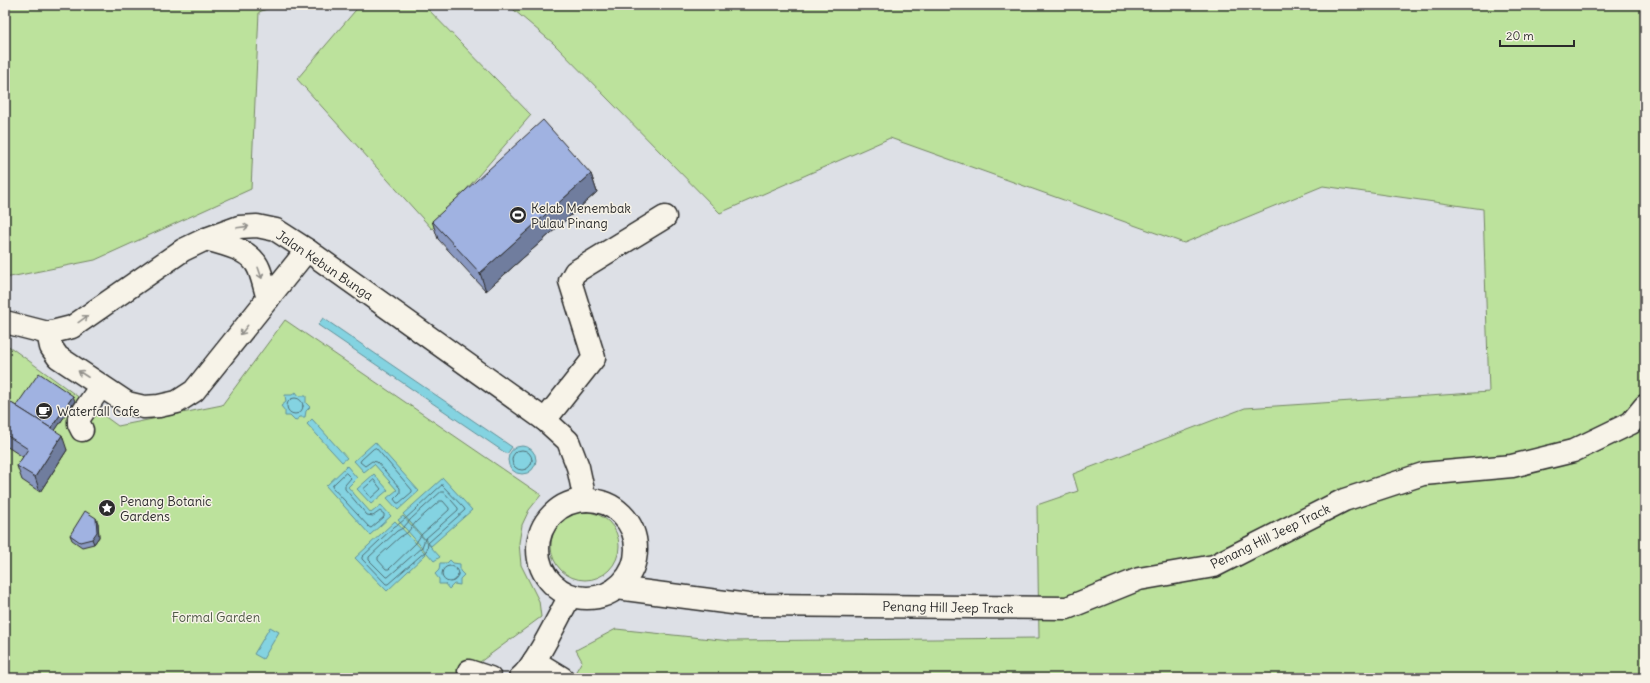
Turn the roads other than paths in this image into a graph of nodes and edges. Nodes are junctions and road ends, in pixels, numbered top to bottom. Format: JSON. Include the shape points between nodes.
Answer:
{"nodes":[{"id":1,"x":664,"y":217,"type":"dead end"},
{"id":2,"x":206,"y":239,"type":"junction"},
{"id":3,"x":307,"y":250,"type":"junction"},
{"id":4,"x":268,"y":299,"type":"junction"},
{"id":5,"x":5,"y":322,"type":"edge"},
{"id":6,"x":48,"y":333,"type":"junction"},
{"id":7,"x":100,"y":386,"type":"junction"},
{"id":8,"x":1645,"y":406,"type":"edge"},
{"id":9,"x":545,"y":420,"type":"junction"},
{"id":10,"x":82,"y":430,"type":"dead end"},
{"id":11,"x":584,"y":500,"type":"junction"},
{"id":12,"x":618,"y":588,"type":"junction"},
{"id":13,"x":570,"y":596,"type":"junction"},
{"id":14,"x":534,"y":661,"type":"junction"},
{"id":15,"x":469,"y":670,"type":"dead end"},
{"id":16,"x":490,"y":678,"type":"edge"},
{"id":17,"x":520,"y":678,"type":"edge"},
{"id":18,"x":562,"y":678,"type":"edge"}],
"edges":[{"from":1,"to":9,"type":"street","via":[[575,272],[570,281],[594,358]]},
{"from":2,"to":3,"type":"street","name":"Jalan Kebun Bunga","one_way":true,"via":[[239,227],[257,226],[276,230]]},
{"from":2,"to":4,"type":"street","one_way":true,"via":[[238,249],[250,256],[259,267]]},
{"from":6,"to":2,"type":"street","name":"Jalan Kebun Bunga","one_way":true,"via":[[72,327],[183,250]]},
{"from":3,"to":4,"type":"street"},
{"from":3,"to":9,"type":"street","name":"Jalan Kebun Bunga"},
{"from":4,"to":7,"type":"street","one_way":true,"via":[[194,391],[177,402],[144,407],[127,403]]},
{"from":5,"to":6,"type":"street","name":"Jalan Kebun Bunga"},
{"from":7,"to":6,"type":"street","one_way":true,"via":[[58,357],[51,347]]},
{"from":7,"to":10,"type":"street","via":[[79,418]]},
{"from":8,"to":12,"type":"street","name":"Penang Hill Jeep Track","via":[[1631,423],[1573,451],[1512,466],[1423,474],[1344,500],[1214,566],[1139,579],[1067,608],[748,606]]},
{"from":9,"to":11,"type":"street","name":"Jalan Kebun Bunga","via":[[568,442],[578,468]]},
{"from":11,"to":12,"type":"street","via":[[600,501],[614,508],[625,517],[633,530],[636,545],[635,561],[629,576]]},
{"from":11,"to":13,"type":"street","via":[[568,504],[554,513],[543,526],[538,542],[538,558],[544,574],[555,587]]},
{"from":12,"to":13,"type":"street","via":[[603,596],[586,599]]},
{"from":13,"to":14,"type":"street"},
{"from":14,"to":17,"type":"street","via":[[527,673]]},
{"from":14,"to":18,"type":"street"},
{"from":15,"to":16,"type":"street"}]}
